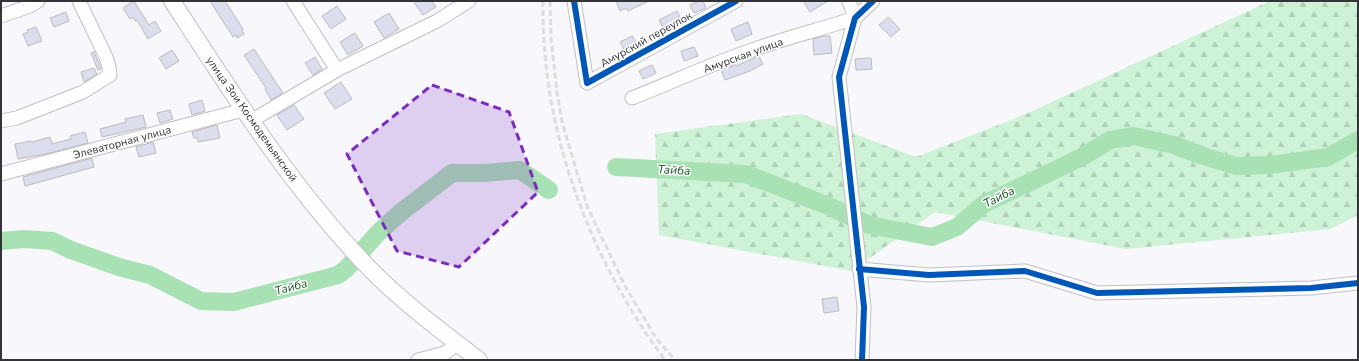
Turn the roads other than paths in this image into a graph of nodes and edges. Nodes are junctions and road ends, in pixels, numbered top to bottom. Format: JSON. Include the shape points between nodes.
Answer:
{"nodes":[{"id":1,"x":38,"y":1,"type":"edge"},
{"id":2,"x":79,"y":1,"type":"edge"},
{"id":3,"x":172,"y":1,"type":"edge"},
{"id":4,"x":469,"y":1,"type":"edge"},
{"id":5,"x":574,"y":1,"type":"edge"},
{"id":6,"x":736,"y":1,"type":"edge"},
{"id":7,"x":849,"y":1,"type":"edge"},
{"id":8,"x":873,"y":1,"type":"edge"},
{"id":9,"x":299,"y":3,"type":"edge"},
{"id":10,"x":1,"y":16,"type":"edge"},
{"id":11,"x":855,"y":18,"type":"junction"},
{"id":12,"x":337,"y":70,"type":"junction"},
{"id":13,"x":632,"y":98,"type":"dead end"},
{"id":14,"x":247,"y":116,"type":"junction"},
{"id":15,"x":1,"y":121,"type":"edge"},
{"id":16,"x":1,"y":174,"type":"edge"},
{"id":17,"x":859,"y":269,"type":"junction"},
{"id":18,"x":1358,"y":283,"type":"edge"},
{"id":19,"x":457,"y":344,"type":"junction"},
{"id":20,"x":418,"y":360,"type":"edge"},
{"id":21,"x":479,"y":360,"type":"edge"},
{"id":22,"x":862,"y":360,"type":"edge"}],
"edges":[{"from":1,"to":10,"type":"street"},
{"from":2,"to":15,"type":"street","via":[[106,57],[110,75],[83,92],[17,118]]},
{"from":3,"to":14,"type":"main road","name":"улица Зои Космодемьянской"},
{"from":4,"to":12,"type":"street","name":"Элеваторная улица","via":[[437,21]]},
{"from":5,"to":6,"type":"street","name":"Амурский переулок","via":[[587,83]]},
{"from":7,"to":11,"type":"street"},
{"from":8,"to":11,"type":"street"},
{"from":9,"to":12,"type":"street"},
{"from":11,"to":13,"type":"street","name":"Амурская улица","via":[[756,48]]},
{"from":11,"to":17,"type":"street","via":[[839,77]]},
{"from":12,"to":14,"type":"street","name":"Элеваторная улица"},
{"from":14,"to":16,"type":"street","name":"Элеваторная улица"},
{"from":14,"to":19,"type":"main road","name":"улица Зои Космодемьянской","via":[[287,172],[368,267]]},
{"from":17,"to":18,"type":"street","via":[[929,275],[1025,271],[1097,293],[1311,288]]},
{"from":17,"to":22,"type":"street","via":[[864,307]]},
{"from":19,"to":20,"type":"street","via":[[445,354]]},
{"from":19,"to":21,"type":"main road","name":"улица Зои Космодемьянской"}]}
